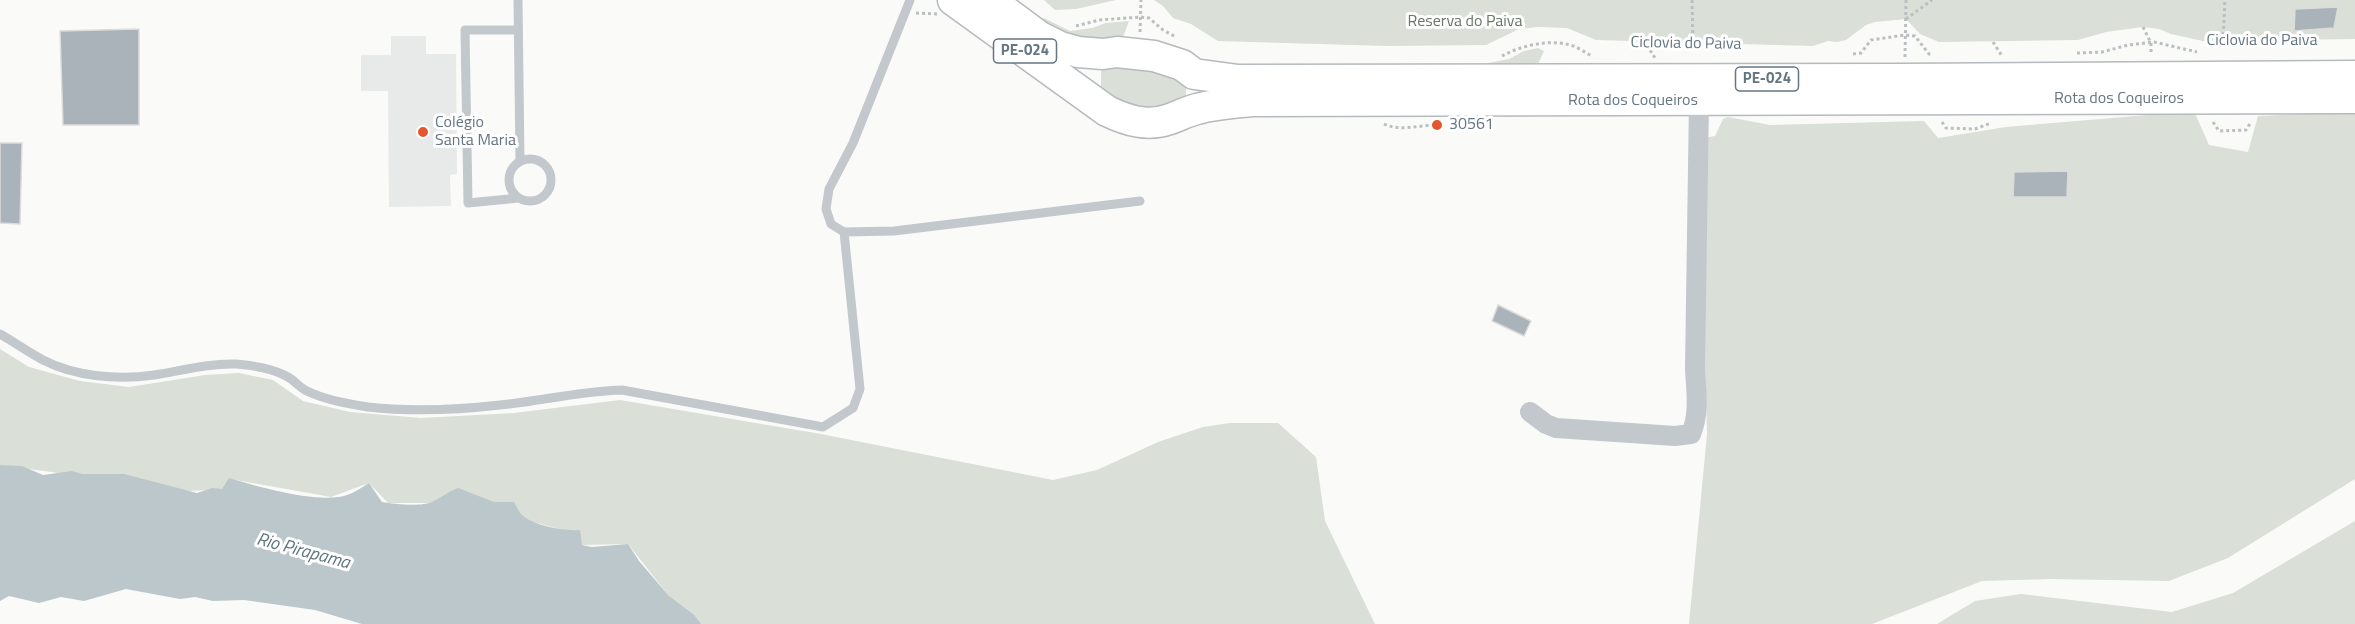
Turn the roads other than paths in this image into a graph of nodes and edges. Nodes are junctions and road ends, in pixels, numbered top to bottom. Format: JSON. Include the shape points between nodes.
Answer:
{"nodes":[{"id":1,"x":518,"y":0,"type":"edge"},
{"id":2,"x":910,"y":0,"type":"edge"},
{"id":3,"x":953,"y":0,"type":"edge"},
{"id":4,"x":990,"y":0,"type":"edge"},
{"id":5,"x":518,"y":30,"type":"junction"},
{"id":6,"x":1182,"y":52,"type":"junction"},
{"id":7,"x":1103,"y":54,"type":"junction"},
{"id":8,"x":2355,"y":76,"type":"edge"},
{"id":9,"x":2355,"y":98,"type":"edge"},
{"id":10,"x":1698,"y":100,"type":"junction"},
{"id":11,"x":1096,"y":103,"type":"junction"},
{"id":12,"x":1185,"y":114,"type":"junction"},
{"id":13,"x":520,"y":161,"type":"junction"},
{"id":14,"x":519,"y":198,"type":"junction"},
{"id":15,"x":1140,"y":201,"type":"dead end"},
{"id":16,"x":844,"y":232,"type":"junction"},
{"id":17,"x":0,"y":334,"type":"edge"},
{"id":18,"x":1530,"y":412,"type":"dead end"}],
"edges":[{"from":1,"to":5,"type":"lane"},
{"from":2,"to":16,"type":"lane","via":[[853,143],[829,189],[826,209],[831,224]]},
{"from":3,"to":11,"type":"main road","name":"Rota dos Coqueiros","number":"PE-024"},
{"from":4,"to":7,"type":"main road","name":"Rota dos Coqueiros","number":"PE-024","via":[[1060,47]]},
{"from":5,"to":13,"type":"lane"},
{"from":5,"to":14,"type":"lane","via":[[465,30],[468,203]]},
{"from":6,"to":7,"type":"main road","name":"Rota dos Coqueiros","number":"PE-024","via":[[1154,56]]},
{"from":6,"to":8,"type":"main road","name":"Rota dos Coqueiros","number":"PE-024","via":[[1194,74],[1238,80]]},
{"from":6,"to":12,"type":"main road","via":[[1192,90]]},
{"from":7,"to":11,"type":"main road","via":[[1093,74]]},
{"from":9,"to":10,"type":"main road","name":"Rota dos Coqueiros","number":"PE-024"},
{"from":10,"to":12,"type":"main road","name":"Rota dos Coqueiros","number":"PE-024","via":[[1252,101],[1193,109]]},
{"from":10,"to":18,"type":"street","via":[[1697,407],[1690,434],[1556,428]]},
{"from":11,"to":12,"type":"main road","name":"Rota dos Coqueiros","number":"PE-024","via":[[1126,120],[1146,123]]},
{"from":13,"to":14,"type":"lane","via":[[509,176],[511,189]]},
{"from":13,"to":14,"type":"lane","via":[[533,159],[545,166],[550,184],[538,199]]},
{"from":15,"to":16,"type":"lane","via":[[894,231]]},
{"from":16,"to":17,"type":"lane","via":[[860,389],[853,408],[823,427],[622,390],[502,405],[412,410],[326,399],[278,372],[237,364],[116,378],[45,361]]}]}
